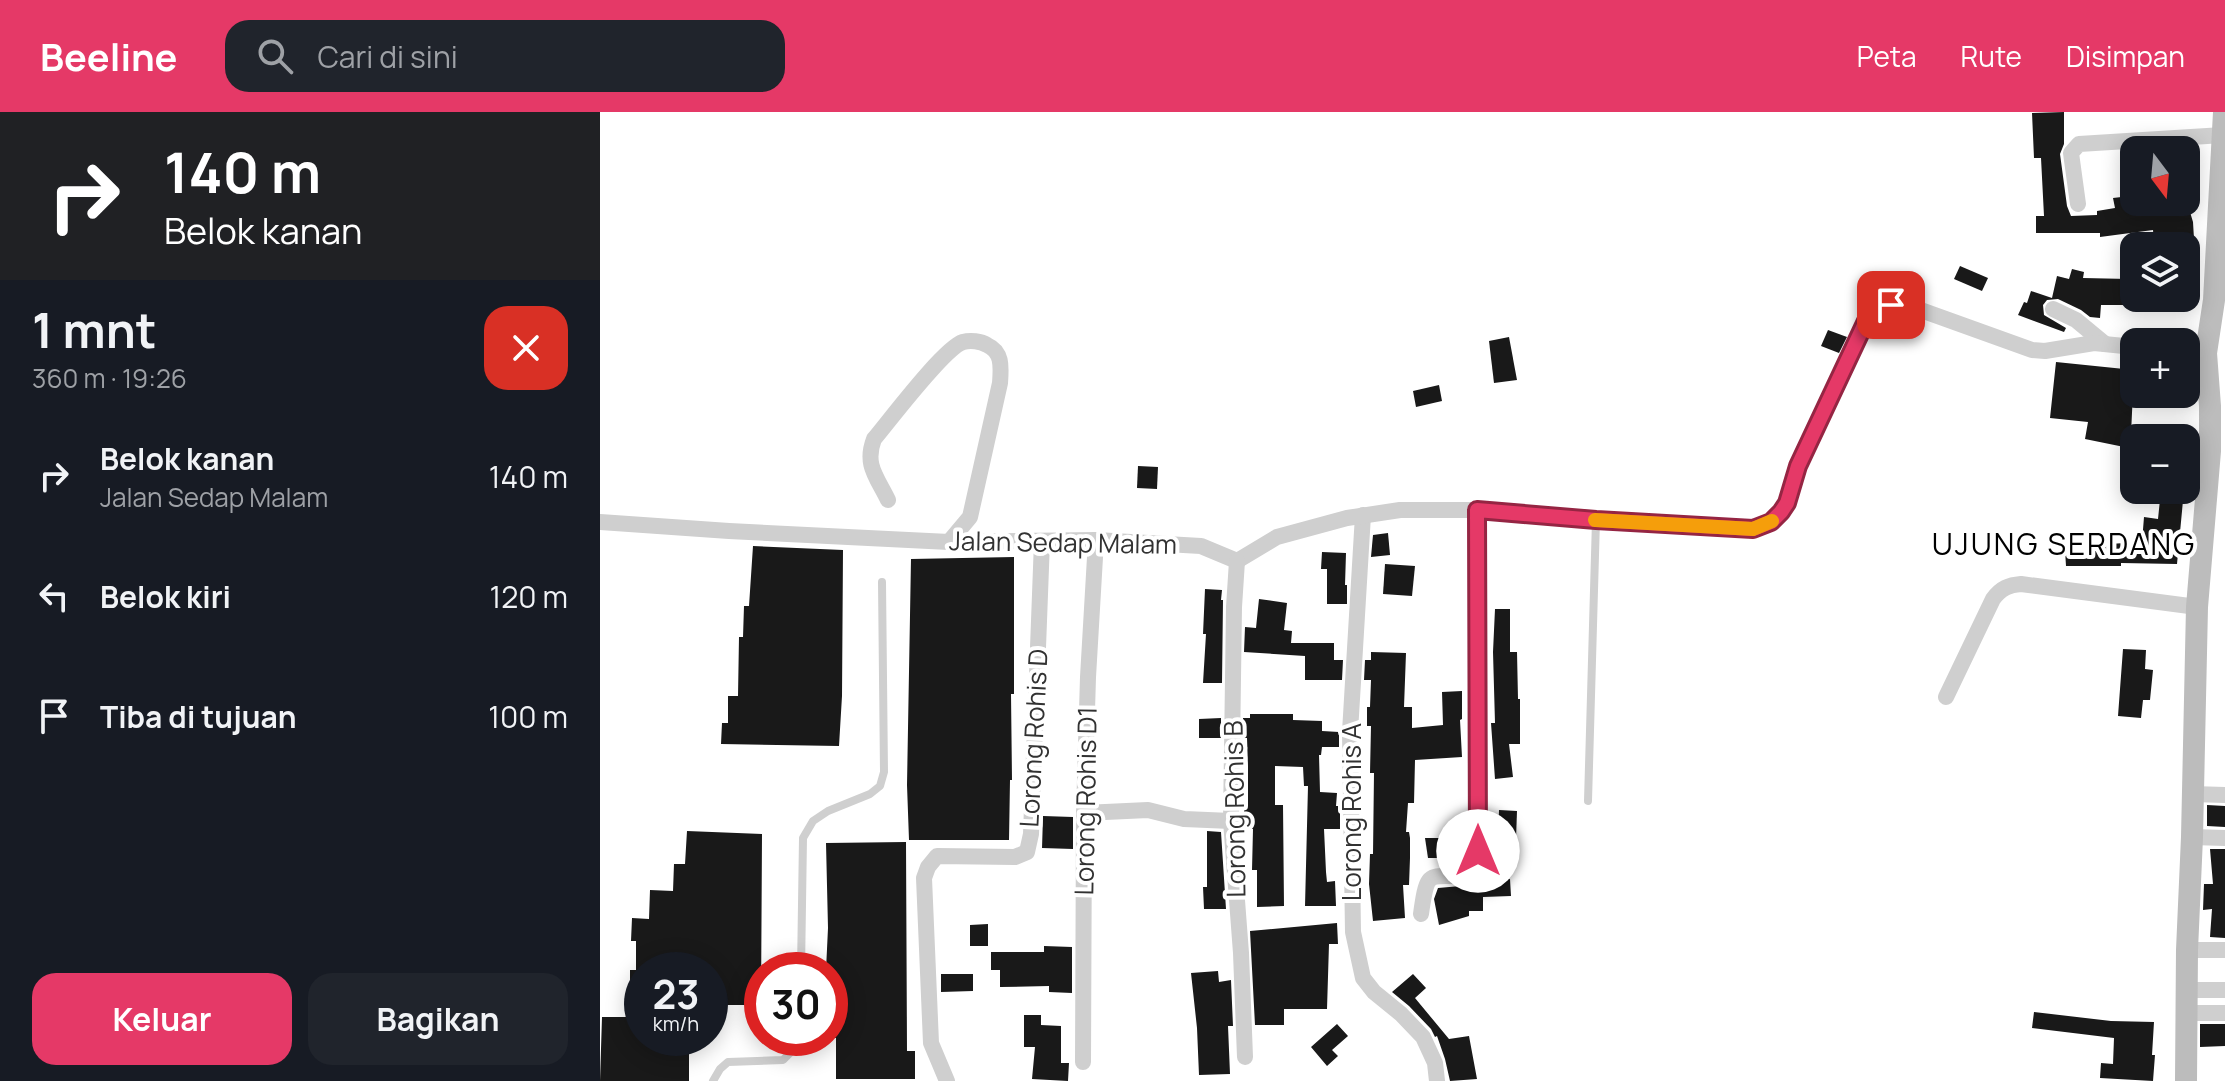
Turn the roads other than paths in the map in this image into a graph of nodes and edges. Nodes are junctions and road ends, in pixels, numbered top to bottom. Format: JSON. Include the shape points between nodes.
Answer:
{"nodes":[{"id":1,"x":2224,"y":112,"type":"edge"},
{"id":2,"x":2223,"y":135,"type":"edge"},
{"id":3,"x":2078,"y":204,"type":"dead end"},
{"id":4,"x":2220,"y":300,"type":"edge"},
{"id":5,"x":2053,"y":309,"type":"dead end"},
{"id":6,"x":2200,"y":343,"type":"edge"},
{"id":7,"x":2105,"y":344,"type":"junction"},
{"id":8,"x":2120,"y":346,"type":"edge"},
{"id":9,"x":2200,"y":362,"type":"edge"},
{"id":10,"x":2218,"y":406,"type":"edge"},
{"id":11,"x":2217,"y":451,"type":"edge"},
{"id":12,"x":888,"y":500,"type":"dead end"},
{"id":13,"x":1477,"y":510,"type":"junction"},
{"id":14,"x":1363,"y":515,"type":"junction"},
{"id":15,"x":1596,"y":520,"type":"junction"},
{"id":16,"x":600,"y":522,"type":"edge"},
{"id":17,"x":1096,"y":540,"type":"junction"},
{"id":18,"x":1042,"y":541,"type":"junction"},
{"id":19,"x":949,"y":542,"type":"junction"},
{"id":20,"x":1237,"y":561,"type":"junction"},
{"id":21,"x":882,"y":582,"type":"dead end"},
{"id":22,"x":2197,"y":607,"type":"junction"},
{"id":23,"x":1946,"y":697,"type":"dead end"},
{"id":24,"x":2192,"y":794,"type":"junction"},
{"id":25,"x":2225,"y":795,"type":"edge"},
{"id":26,"x":1588,"y":801,"type":"dead end"},
{"id":27,"x":1084,"y":813,"type":"junction"},
{"id":28,"x":1231,"y":821,"type":"junction"},
{"id":29,"x":2192,"y":837,"type":"junction"},
{"id":30,"x":2225,"y":838,"type":"edge"},
{"id":31,"x":1421,"y":914,"type":"dead end"},
{"id":32,"x":2187,"y":950,"type":"junction"},
{"id":33,"x":2225,"y":950,"type":"edge"},
{"id":34,"x":801,"y":952,"type":"edge"},
{"id":35,"x":2186,"y":990,"type":"junction"},
{"id":36,"x":2225,"y":990,"type":"edge"},
{"id":37,"x":2187,"y":1013,"type":"junction"},
{"id":38,"x":2225,"y":1013,"type":"edge"},
{"id":39,"x":787,"y":1056,"type":"edge"},
{"id":40,"x":1245,"y":1057,"type":"dead end"},
{"id":41,"x":1083,"y":1062,"type":"dead end"},
{"id":42,"x":713,"y":1081,"type":"edge"},
{"id":43,"x":947,"y":1081,"type":"edge"},
{"id":44,"x":1437,"y":1081,"type":"edge"},
{"id":45,"x":2186,"y":1081,"type":"edge"}],
"edges":[{"from":1,"to":2,"type":"main road"},
{"from":2,"to":3,"type":"street","via":[[2079,144],[2071,153]]},
{"from":2,"to":4,"type":"main road"},
{"from":4,"to":6,"type":"main road"},
{"from":5,"to":7,"type":"street"},
{"from":7,"to":8,"type":"street"},
{"from":7,"to":15,"type":"street","via":[[2032,350],[1918,309],[1891,305],[1867,319],[1798,466],[1787,503],[1771,522],[1753,529]]},
{"from":9,"to":10,"type":"main road"},
{"from":10,"to":11,"type":"main road"},
{"from":11,"to":22,"type":"main road"},
{"from":12,"to":19,"type":"street","via":[[870,465],[874,439],[958,344],[990,346],[998,353],[1000,383],[970,517]]},
{"from":13,"to":14,"type":"street"},
{"from":13,"to":15,"type":"street"},
{"from":13,"to":31,"type":"street","via":[[1478,867],[1471,874],[1428,880]]},
{"from":14,"to":20,"type":"street","via":[[1277,537]]},
{"from":14,"to":44,"type":"street","name":"Lorong Rohis A","via":[[1350,732],[1353,932],[1363,978],[1423,1037]]},
{"from":15,"to":26,"type":"lane"},
{"from":16,"to":19,"type":"street","name":"Jalan Sedap Malam"},
{"from":17,"to":18,"type":"street","name":"Jalan Sedap Malam"},
{"from":17,"to":20,"type":"street","name":"Jalan Sedap Malam","via":[[1201,546]]},
{"from":17,"to":27,"type":"street","name":"Lorong Rohis D1"},
{"from":18,"to":19,"type":"street","name":"Jalan Sedap Malam"},
{"from":18,"to":43,"type":"street","name":"Lorong Rohis D","via":[[1027,852],[1015,857],[937,856],[924,878],[931,1043]]},
{"from":20,"to":28,"type":"street","name":"Lorong Rohis B"},
{"from":21,"to":34,"type":"lane","via":[[884,772],[880,786],[813,821],[803,838]]},
{"from":22,"to":23,"type":"street","via":[[2010,585],[1993,599]]},
{"from":22,"to":24,"type":"main road"},
{"from":24,"to":25,"type":"street"},
{"from":24,"to":29,"type":"main road"},
{"from":27,"to":28,"type":"street","via":[[1148,810],[1184,819]]},
{"from":27,"to":41,"type":"street","name":"Lorong Rohis D1"},
{"from":28,"to":40,"type":"street","name":"Lorong Rohis B"},
{"from":29,"to":30,"type":"street"},
{"from":29,"to":32,"type":"main road"},
{"from":32,"to":33,"type":"street"},
{"from":32,"to":35,"type":"main road"},
{"from":35,"to":36,"type":"street"},
{"from":35,"to":37,"type":"main road"},
{"from":37,"to":38,"type":"street"},
{"from":37,"to":45,"type":"main road"},
{"from":39,"to":42,"type":"lane","via":[[728,1062]]}]}
